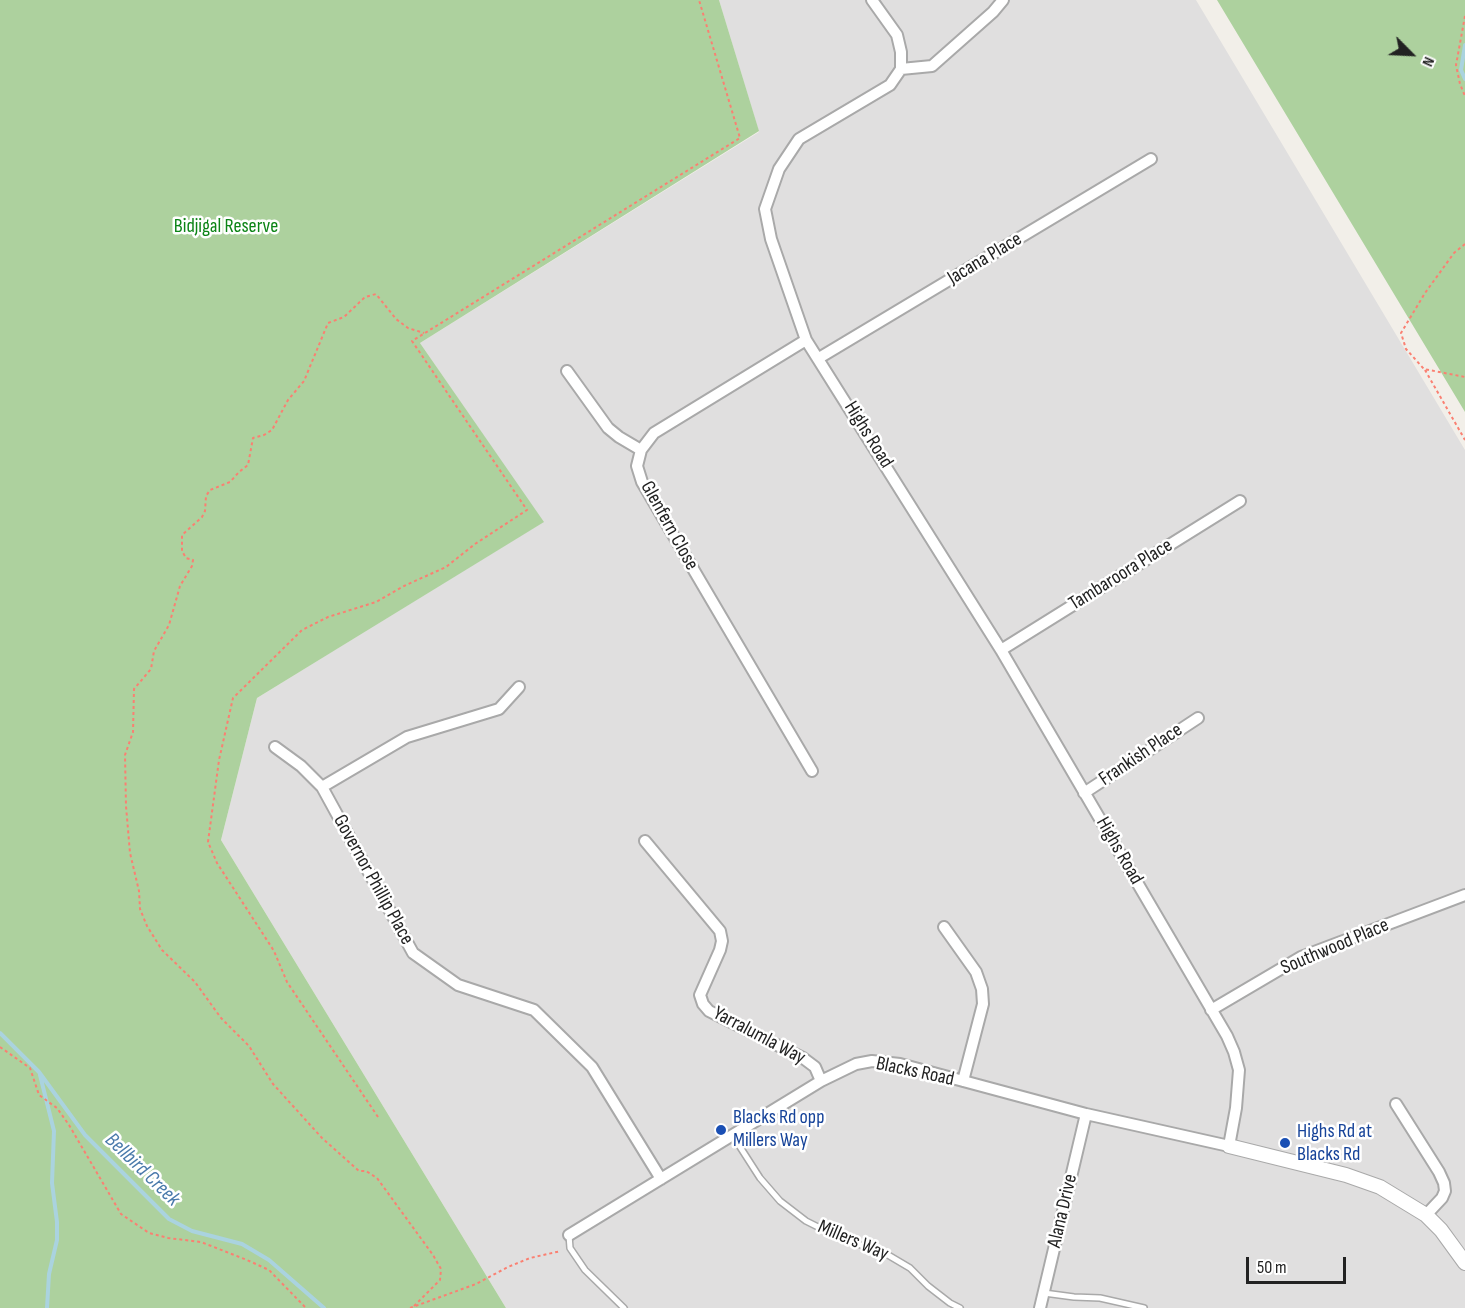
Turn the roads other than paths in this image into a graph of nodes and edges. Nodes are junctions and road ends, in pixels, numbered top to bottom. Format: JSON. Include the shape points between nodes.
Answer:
{"nodes":[{"id":1,"x":872,"y":0,"type":"edge"},
{"id":2,"x":1004,"y":0,"type":"edge"},
{"id":3,"x":901,"y":69,"type":"junction"},
{"id":4,"x":1151,"y":159,"type":"dead end"},
{"id":5,"x":806,"y":340,"type":"junction"},
{"id":6,"x":819,"y":358,"type":"junction"},
{"id":7,"x":567,"y":371,"type":"dead end"},
{"id":8,"x":641,"y":450,"type":"junction"},
{"id":9,"x":1240,"y":501,"type":"dead end"},
{"id":10,"x":1001,"y":650,"type":"junction"},
{"id":11,"x":519,"y":687,"type":"dead end"},
{"id":12,"x":1198,"y":718,"type":"dead end"},
{"id":13,"x":275,"y":747,"type":"dead end"},
{"id":14,"x":812,"y":771,"type":"dead end"},
{"id":15,"x":322,"y":787,"type":"junction"},
{"id":16,"x":1084,"y":793,"type":"junction"},
{"id":17,"x":645,"y":842,"type":"dead end"},
{"id":18,"x":1465,"y":895,"type":"edge"},
{"id":19,"x":944,"y":927,"type":"dead end"},
{"id":20,"x":1211,"y":1010,"type":"junction"},
{"id":21,"x":821,"y":1081,"type":"junction"},
{"id":22,"x":963,"y":1081,"type":"junction"},
{"id":23,"x":1396,"y":1104,"type":"dead end"},
{"id":24,"x":1086,"y":1114,"type":"junction"},
{"id":25,"x":733,"y":1136,"type":"junction"},
{"id":26,"x":1229,"y":1146,"type":"junction"},
{"id":27,"x":661,"y":1179,"type":"junction"},
{"id":28,"x":1426,"y":1215,"type":"junction"},
{"id":29,"x":568,"y":1234,"type":"joint"},
{"id":30,"x":1465,"y":1263,"type":"edge"},
{"id":31,"x":1044,"y":1293,"type":"junction"},
{"id":32,"x":624,"y":1308,"type":"edge"},
{"id":33,"x":960,"y":1308,"type":"edge"},
{"id":34,"x":1040,"y":1308,"type":"edge"},
{"id":35,"x":1144,"y":1308,"type":"edge"}],
"edges":[{"from":1,"to":3,"type":"street","via":[[897,35]]},
{"from":2,"to":3,"type":"street","via":[[932,66]]},
{"from":3,"to":5,"type":"street","name":"Highs Road","via":[[890,85],[799,139],[779,169],[765,209],[771,239]]},
{"from":4,"to":6,"type":"street","name":"Jacana Place"},
{"from":5,"to":6,"type":"street","name":"Highs Road"},
{"from":5,"to":8,"type":"street","via":[[654,433]]},
{"from":6,"to":10,"type":"street","name":"Highs Road"},
{"from":7,"to":8,"type":"street","via":[[609,428]]},
{"from":8,"to":14,"type":"street","name":"Glenfern Close","via":[[637,466],[642,482]]},
{"from":9,"to":10,"type":"street","name":"Tambaroora Place"},
{"from":10,"to":16,"type":"street","name":"Highs Road"},
{"from":11,"to":15,"type":"street","via":[[499,709],[407,737]]},
{"from":12,"to":16,"type":"street","name":"Frankish Place"},
{"from":13,"to":15,"type":"street","name":"Governor Phillip Place"},
{"from":15,"to":27,"type":"street","name":"Governor Phillip Place","via":[[413,953],[458,985],[534,1010],[592,1067]]},
{"from":16,"to":20,"type":"street","name":"Highs Road"},
{"from":17,"to":21,"type":"street","name":"Yarralumla Way","via":[[720,931],[720,950],[700,995],[703,1004],[709,1011],[815,1066]]},
{"from":18,"to":20,"type":"street","name":"Southwood Place","via":[[1301,957]]},
{"from":19,"to":22,"type":"street","via":[[976,972],[982,989],[983,1004]]},
{"from":20,"to":26,"type":"street","name":"Highs Road","via":[[1231,1044],[1239,1070]]},
{"from":21,"to":22,"type":"street","name":"Blacks Road","via":[[856,1064],[872,1061],[900,1064]]},
{"from":21,"to":25,"type":"street","name":"Blacks Road"},
{"from":22,"to":24,"type":"street","name":"Blacks Road"},
{"from":23,"to":28,"type":"street","via":[[1444,1183],[1442,1198]]},
{"from":24,"to":26,"type":"street","name":"Blacks Road"},
{"from":24,"to":31,"type":"street","name":"Alana Drive"},
{"from":25,"to":27,"type":"street","name":"Blacks Road"},
{"from":25,"to":33,"type":"lane","name":"Millers Way","via":[[760,1178],[780,1201],[806,1221],[888,1255]]},
{"from":26,"to":28,"type":"street","via":[[1363,1180]]},
{"from":27,"to":29,"type":"street","name":"Blacks Road"},
{"from":28,"to":30,"type":"street"},
{"from":29,"to":32,"type":"lane","via":[[570,1248],[585,1270]]},
{"from":31,"to":34,"type":"street","name":"Alana Drive"},
{"from":31,"to":35,"type":"lane","via":[[1100,1298]]}]}
